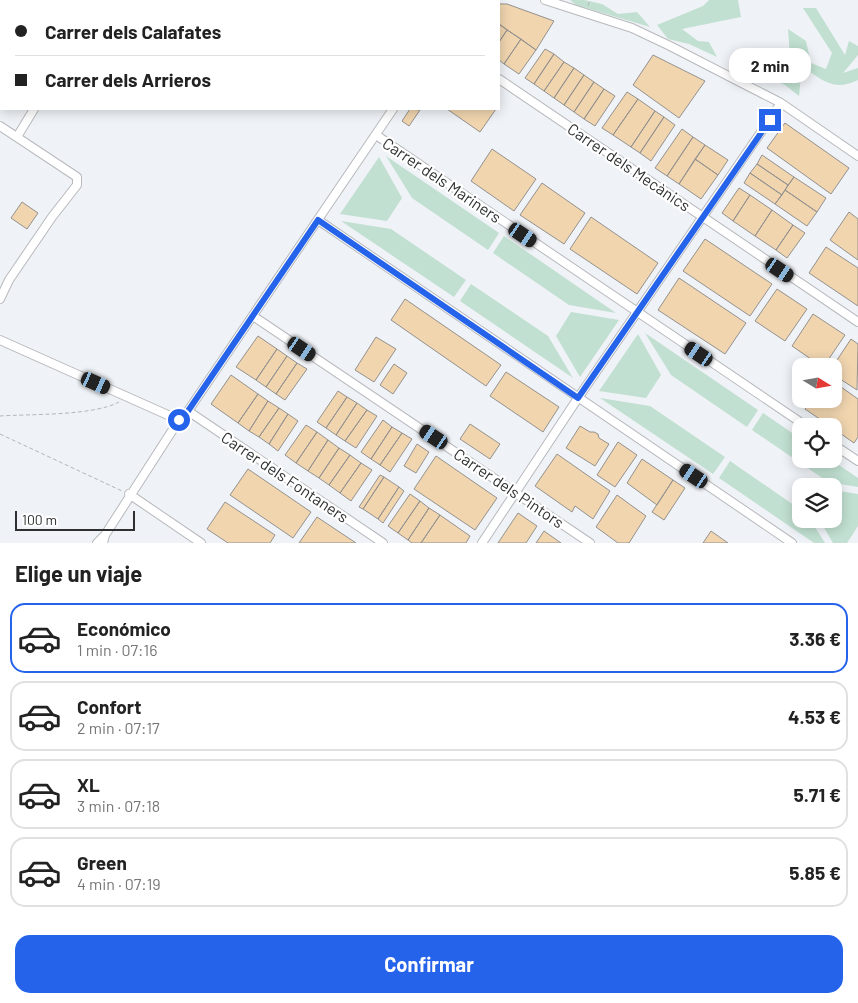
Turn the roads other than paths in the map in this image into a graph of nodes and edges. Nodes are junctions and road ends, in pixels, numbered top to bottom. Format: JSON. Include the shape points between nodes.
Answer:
{"nodes":[{"id":1,"x":544,"y":0,"type":"edge"},
{"id":2,"x":500,"y":80,"type":"edge"},
{"id":3,"x":781,"y":103,"type":"junction"},
{"id":4,"x":33,"y":110,"type":"edge"},
{"id":5,"x":392,"y":110,"type":"edge"},
{"id":6,"x":0,"y":126,"type":"edge"},
{"id":7,"x":376,"y":135,"type":"junction"},
{"id":8,"x":17,"y":137,"type":"junction"},
{"id":9,"x":858,"y":156,"type":"edge"},
{"id":10,"x":702,"y":217,"type":"junction"},
{"id":11,"x":318,"y":220,"type":"junction"},
{"id":12,"x":0,"y":299,"type":"edge"},
{"id":13,"x":637,"y":312,"type":"junction"},
{"id":14,"x":253,"y":316,"type":"junction"},
{"id":15,"x":858,"y":322,"type":"edge"},
{"id":16,"x":0,"y":340,"type":"edge"},
{"id":17,"x":578,"y":398,"type":"junction"},
{"id":18,"x":188,"y":411,"type":"junction"},
{"id":19,"x":794,"y":418,"type":"edge"},
{"id":20,"x":179,"y":420,"type":"junction"},
{"id":21,"x":842,"y":450,"type":"edge"},
{"id":22,"x":858,"y":461,"type":"edge"},
{"id":23,"x":516,"y":492,"type":"junction"},
{"id":24,"x":129,"y":494,"type":"junction"},
{"id":25,"x":104,"y":539,"type":"edge"},
{"id":26,"x":97,"y":543,"type":"edge"},
{"id":27,"x":201,"y":543,"type":"edge"},
{"id":28,"x":383,"y":543,"type":"edge"},
{"id":29,"x":482,"y":543,"type":"edge"},
{"id":30,"x":590,"y":543,"type":"edge"},
{"id":31,"x":792,"y":543,"type":"edge"}],
"edges":[{"from":1,"to":3,"type":"street","via":[[632,28]]},
{"from":2,"to":10,"type":"street","name":"Carrer dels Mecànics"},
{"from":3,"to":9,"type":"street"},
{"from":3,"to":10,"type":"street"},
{"from":4,"to":8,"type":"street"},
{"from":5,"to":7,"type":"street"},
{"from":6,"to":8,"type":"street"},
{"from":7,"to":11,"type":"street"},
{"from":7,"to":13,"type":"street","name":"Carrer dels Mariners"},
{"from":8,"to":12,"type":"street","via":[[70,172],[77,178],[77,184],[9,280]]},
{"from":10,"to":13,"type":"street"},
{"from":10,"to":15,"type":"street","name":"Carrer dels Mecànics"},
{"from":11,"to":14,"type":"street"},
{"from":11,"to":17,"type":"street"},
{"from":13,"to":17,"type":"street"},
{"from":13,"to":19,"type":"street","name":"Carrer dels Mariners"},
{"from":14,"to":18,"type":"street"},
{"from":14,"to":23,"type":"street","name":"Carrer dels Pintors"},
{"from":16,"to":20,"type":"street"},
{"from":17,"to":23,"type":"street"},
{"from":17,"to":31,"type":"street"},
{"from":18,"to":20,"type":"street"},
{"from":18,"to":28,"type":"street","name":"Carrer dels Fontaners"},
{"from":20,"to":24,"type":"street"},
{"from":21,"to":22,"type":"street"},
{"from":23,"to":29,"type":"street"},
{"from":23,"to":30,"type":"street","name":"Carrer dels Pintors"},
{"from":24,"to":25,"type":"street"},
{"from":24,"to":27,"type":"street"},
{"from":25,"to":26,"type":"street"}]}
